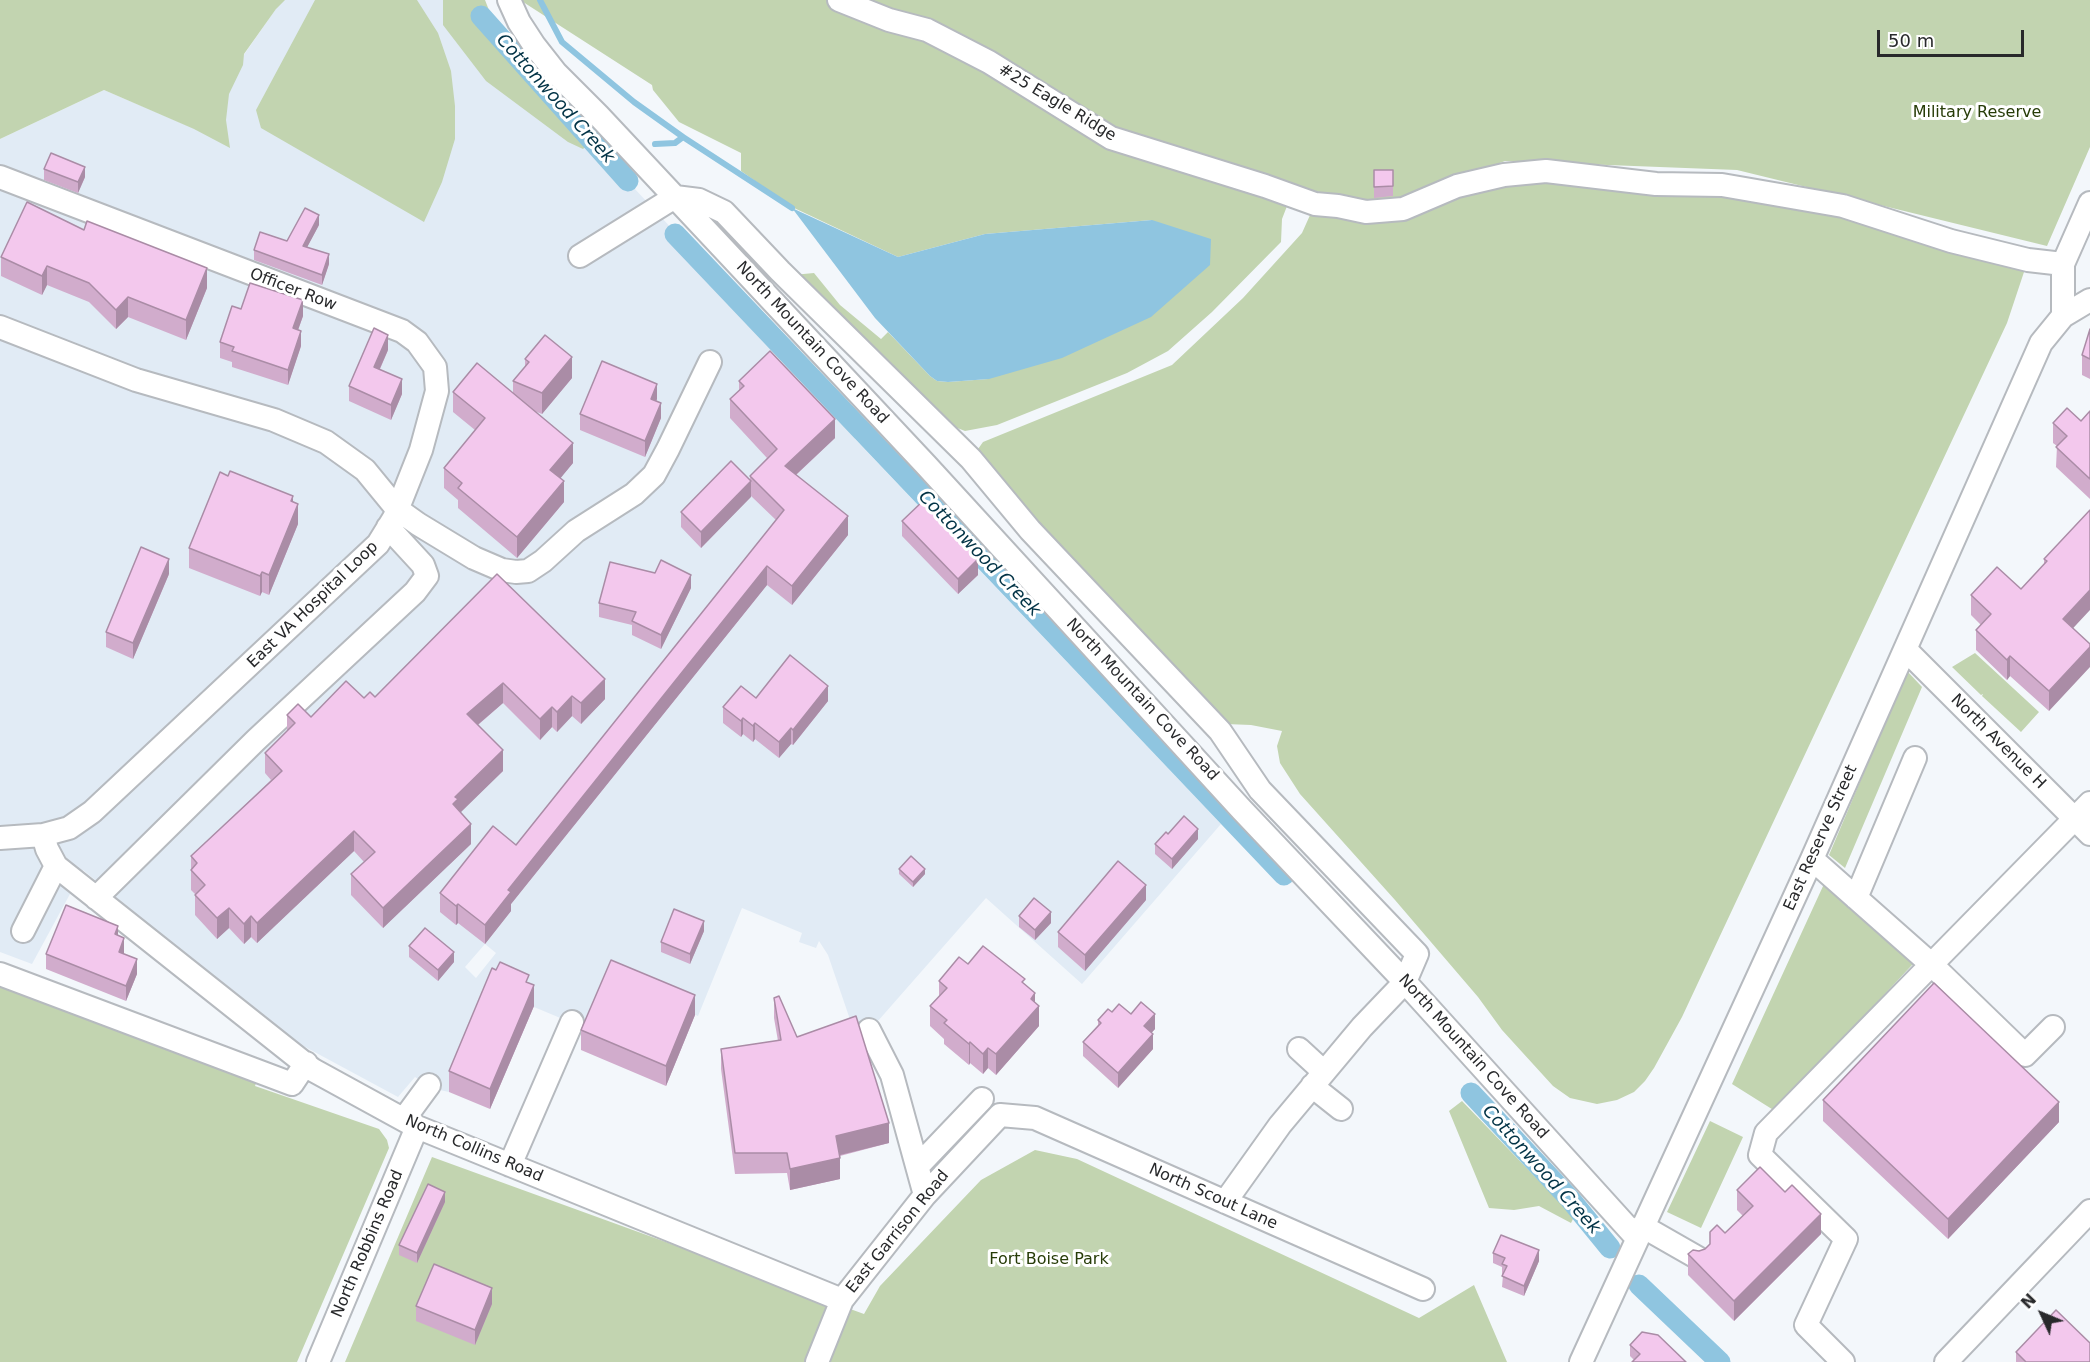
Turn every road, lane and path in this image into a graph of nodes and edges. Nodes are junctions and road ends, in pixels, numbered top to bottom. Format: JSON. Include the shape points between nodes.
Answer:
{"nodes":[{"id":1,"x":508,"y":0,"type":"edge"},
{"id":2,"x":839,"y":0,"type":"edge"},
{"id":3,"x":0,"y":177,"type":"edge"},
{"id":4,"x":675,"y":197,"type":"junction"},
{"id":5,"x":2090,"y":203,"type":"edge"},
{"id":6,"x":580,"y":256,"type":"dead end"},
{"id":7,"x":2063,"y":264,"type":"junction"},
{"id":8,"x":2090,"y":300,"type":"edge"},
{"id":9,"x":2063,"y":316,"type":"junction"},
{"id":10,"x":0,"y":327,"type":"edge"},
{"id":11,"x":710,"y":362,"type":"dead end"},
{"id":12,"x":393,"y":518,"type":"junction"},
{"id":13,"x":1906,"y":650,"type":"junction"},
{"id":14,"x":1915,"y":758,"type":"dead end"},
{"id":15,"x":1260,"y":790,"type":"junction"},
{"id":16,"x":1242,"y":810,"type":"junction"},
{"id":17,"x":2085,"y":818,"type":"edge"},
{"id":18,"x":43,"y":835,"type":"junction"},
{"id":19,"x":0,"y":838,"type":"edge"},
{"id":20,"x":1812,"y":860,"type":"junction"},
{"id":21,"x":56,"y":866,"type":"junction"},
{"id":22,"x":96,"y":898,"type":"junction"},
{"id":23,"x":1856,"y":898,"type":"junction"},
{"id":24,"x":23,"y":931,"type":"dead end"},
{"id":25,"x":1932,"y":965,"type":"junction"},
{"id":26,"x":0,"y":974,"type":"edge"},
{"id":27,"x":1405,"y":982,"type":"junction"},
{"id":28,"x":572,"y":1022,"type":"dead end"},
{"id":29,"x":2053,"y":1027,"type":"dead end"},
{"id":30,"x":869,"y":1030,"type":"dead end"},
{"id":31,"x":1299,"y":1049,"type":"dead end"},
{"id":32,"x":306,"y":1063,"type":"junction"},
{"id":33,"x":1318,"y":1079,"type":"junction"},
{"id":34,"x":429,"y":1085,"type":"dead end"},
{"id":35,"x":982,"y":1099,"type":"dead end"},
{"id":36,"x":1341,"y":1109,"type":"dead end"},
{"id":37,"x":1000,"y":1115,"type":"joint"},
{"id":38,"x":411,"y":1123,"type":"junction"},
{"id":39,"x":510,"y":1165,"type":"junction"},
{"id":40,"x":918,"y":1166,"type":"junction"},
{"id":41,"x":924,"y":1195,"type":"junction"},
{"id":42,"x":1225,"y":1202,"type":"junction"},
{"id":43,"x":2090,"y":1210,"type":"edge"},
{"id":44,"x":1639,"y":1232,"type":"junction"},
{"id":45,"x":1698,"y":1258,"type":"edge"},
{"id":46,"x":1423,"y":1289,"type":"dead end"},
{"id":47,"x":842,"y":1300,"type":"junction"},
{"id":48,"x":318,"y":1362,"type":"edge"},
{"id":49,"x":817,"y":1362,"type":"edge"},
{"id":50,"x":1581,"y":1362,"type":"edge"},
{"id":51,"x":1843,"y":1362,"type":"edge"},
{"id":52,"x":1946,"y":1362,"type":"edge"}],
"edges":[{"from":1,"to":4,"type":"street","name":"North Mountain Cove Road","via":[[556,73]]},
{"from":2,"to":7,"type":"street","name":"#25 Eagle Ridge","via":[[938,35],[1111,138],[1315,204],[1366,212],[1403,209],[1457,186],[1545,171],[1656,184],[1722,185],[1843,206],[1951,241],[2028,260]]},
{"from":3,"to":12,"type":"street","name":"Officer Row","via":[[402,332],[417,342],[435,367],[437,391],[421,450]]},
{"from":4,"to":6,"type":"street"},
{"from":4,"to":15,"type":"street","via":[[699,200],[724,212],[960,448],[1030,530],[1220,731]]},
{"from":4,"to":16,"type":"street","name":"North Mountain Cove Road"},
{"from":5,"to":7,"type":"street"},
{"from":7,"to":9,"type":"street"},
{"from":8,"to":9,"type":"street"},
{"from":9,"to":13,"type":"street","name":"East Reserve Street","via":[[2041,344],[2027,373]]},
{"from":10,"to":12,"type":"street","via":[[136,380],[274,420],[326,442],[365,470]]},
{"from":11,"to":12,"type":"street","via":[[654,475],[528,571],[502,570]]},
{"from":12,"to":18,"type":"street","name":"East VA Hospital Loop","via":[[378,544],[110,797],[69,828]]},
{"from":12,"to":22,"type":"street","via":[[427,576],[415,592],[256,740]]},
{"from":13,"to":17,"type":"street","name":"North Avenue H"},
{"from":13,"to":20,"type":"street","name":"East Reserve Street"},
{"from":14,"to":23,"type":"street"},
{"from":15,"to":16,"type":"street"},
{"from":15,"to":27,"type":"street","via":[[1418,954]]},
{"from":16,"to":27,"type":"street","name":"North Mountain Cove Road"},
{"from":17,"to":25,"type":"street"},
{"from":18,"to":19,"type":"street","name":"East VA Hospital Loop"},
{"from":18,"to":21,"type":"street","name":"North Collins Road"},
{"from":20,"to":23,"type":"street"},
{"from":20,"to":44,"type":"street","name":"East Reserve Street"},
{"from":21,"to":22,"type":"street","name":"North Collins Road"},
{"from":21,"to":24,"type":"street"},
{"from":22,"to":32,"type":"street","name":"North Collins Road"},
{"from":23,"to":25,"type":"street"},
{"from":25,"to":29,"type":"street","via":[[2025,1055]]},
{"from":25,"to":51,"type":"street","via":[[1766,1133],[1760,1155],[1846,1239],[1806,1324]]},
{"from":26,"to":32,"type":"street","via":[[292,1083]]},
{"from":27,"to":33,"type":"street"},
{"from":27,"to":44,"type":"street","name":"North Mountain Cove Road"},
{"from":28,"to":39,"type":"street"},
{"from":30,"to":40,"type":"street","via":[[892,1075]]},
{"from":31,"to":33,"type":"street"},
{"from":32,"to":38,"type":"street","name":"North Collins Road"},
{"from":33,"to":36,"type":"street"},
{"from":33,"to":42,"type":"street"},
{"from":34,"to":38,"type":"street","name":"North Robbins Road"},
{"from":35,"to":40,"type":"street"},
{"from":37,"to":41,"type":"street","name":"East Garrison Road"},
{"from":37,"to":42,"type":"street","name":"North Scout Lane","via":[[1035,1118]]},
{"from":38,"to":39,"type":"street","name":"North Collins Road"},
{"from":38,"to":48,"type":"street","name":"North Robbins Road"},
{"from":39,"to":47,"type":"street","name":"North Collins Road"},
{"from":40,"to":41,"type":"street"},
{"from":41,"to":47,"type":"street","name":"East Garrison Road"},
{"from":42,"to":46,"type":"street","name":"North Scout Lane"},
{"from":43,"to":52,"type":"street"},
{"from":44,"to":45,"type":"street","name":"North Mountain Cove Road"},
{"from":44,"to":50,"type":"street","name":"East Reserve Street"},
{"from":47,"to":49,"type":"street","name":"East Garrison Road"}]}
